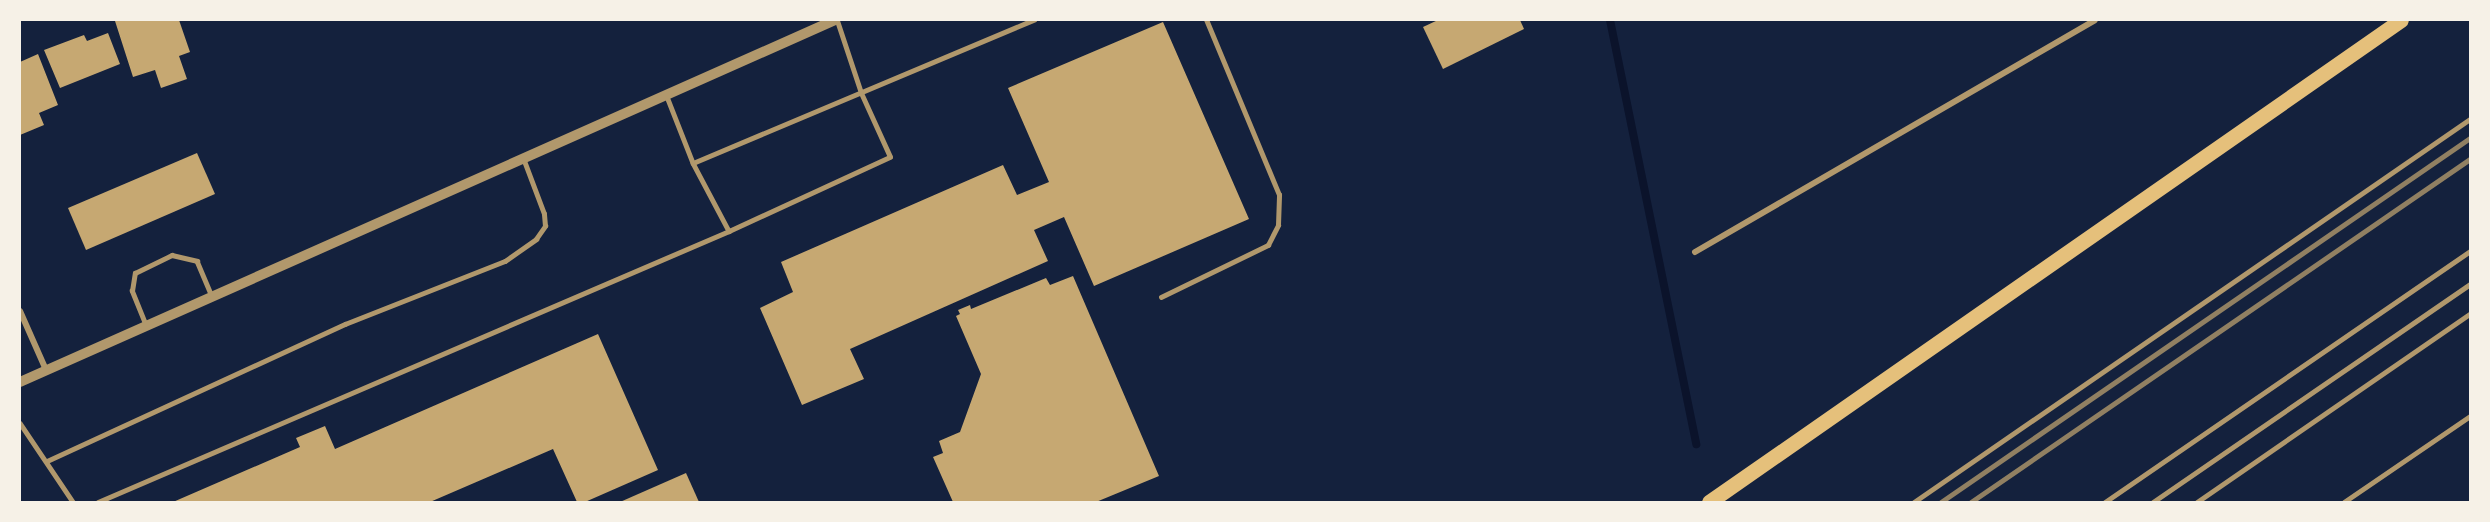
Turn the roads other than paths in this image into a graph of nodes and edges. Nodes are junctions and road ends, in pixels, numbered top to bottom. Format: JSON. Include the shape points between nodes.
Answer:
{"nodes":[{"id":1,"x":836,"y":20,"type":"edge"},
{"id":2,"x":1034,"y":20,"type":"edge"},
{"id":3,"x":1206,"y":20,"type":"edge"},
{"id":4,"x":2095,"y":20,"type":"edge"},
{"id":5,"x":2401,"y":20,"type":"edge"},
{"id":6,"x":861,"y":93,"type":"junction"},
{"id":7,"x":666,"y":94,"type":"junction"},
{"id":8,"x":2470,"y":119,"type":"edge"},
{"id":9,"x":523,"y":158,"type":"junction"},
{"id":10,"x":693,"y":163,"type":"junction"},
{"id":11,"x":729,"y":231,"type":"junction"},
{"id":12,"x":2470,"y":250,"type":"edge"},
{"id":13,"x":1695,"y":252,"type":"dead end"},
{"id":14,"x":2470,"y":284,"type":"edge"},
{"id":15,"x":212,"y":296,"type":"junction"},
{"id":16,"x":1161,"y":297,"type":"dead end"},
{"id":17,"x":20,"y":311,"type":"edge"},
{"id":18,"x":2470,"y":314,"type":"edge"},
{"id":19,"x":146,"y":326,"type":"junction"},
{"id":20,"x":46,"y":370,"type":"junction"},
{"id":21,"x":20,"y":382,"type":"edge"},
{"id":22,"x":2470,"y":416,"type":"edge"},
{"id":23,"x":20,"y":423,"type":"edge"},
{"id":24,"x":47,"y":461,"type":"junction"},
{"id":25,"x":73,"y":502,"type":"edge"},
{"id":26,"x":98,"y":502,"type":"edge"},
{"id":27,"x":1709,"y":502,"type":"edge"},
{"id":28,"x":1914,"y":502,"type":"edge"},
{"id":29,"x":2105,"y":502,"type":"edge"},
{"id":30,"x":2153,"y":502,"type":"edge"},
{"id":31,"x":2197,"y":502,"type":"edge"},
{"id":32,"x":2344,"y":502,"type":"edge"}],
"edges":[{"from":1,"to":6,"type":"lane"},
{"from":1,"to":7,"type":"street"},
{"from":2,"to":6,"type":"lane"},
{"from":3,"to":16,"type":"lane","via":[[1280,195],[1278,225],[1268,245]]},
{"from":4,"to":13,"type":"street"},
{"from":5,"to":27,"type":"main road"},
{"from":6,"to":10,"type":"lane"},
{"from":6,"to":11,"type":"lane","via":[[890,157]]},
{"from":7,"to":9,"type":"street"},
{"from":7,"to":10,"type":"lane"},
{"from":8,"to":28,"type":"lane"},
{"from":9,"to":15,"type":"street"},
{"from":9,"to":24,"type":"lane","via":[[545,226],[536,238],[505,261],[345,324]]},
{"from":10,"to":11,"type":"lane"},
{"from":11,"to":26,"type":"lane"},
{"from":12,"to":29,"type":"lane"},
{"from":14,"to":30,"type":"lane"},
{"from":15,"to":19,"type":"street"},
{"from":15,"to":19,"type":"lane","via":[[197,261],[172,255],[135,273],[132,291]]},
{"from":17,"to":20,"type":"street"},
{"from":18,"to":31,"type":"lane"},
{"from":19,"to":20,"type":"street"},
{"from":20,"to":21,"type":"street"},
{"from":22,"to":32,"type":"lane"},
{"from":23,"to":24,"type":"lane"},
{"from":24,"to":25,"type":"lane"}]}
